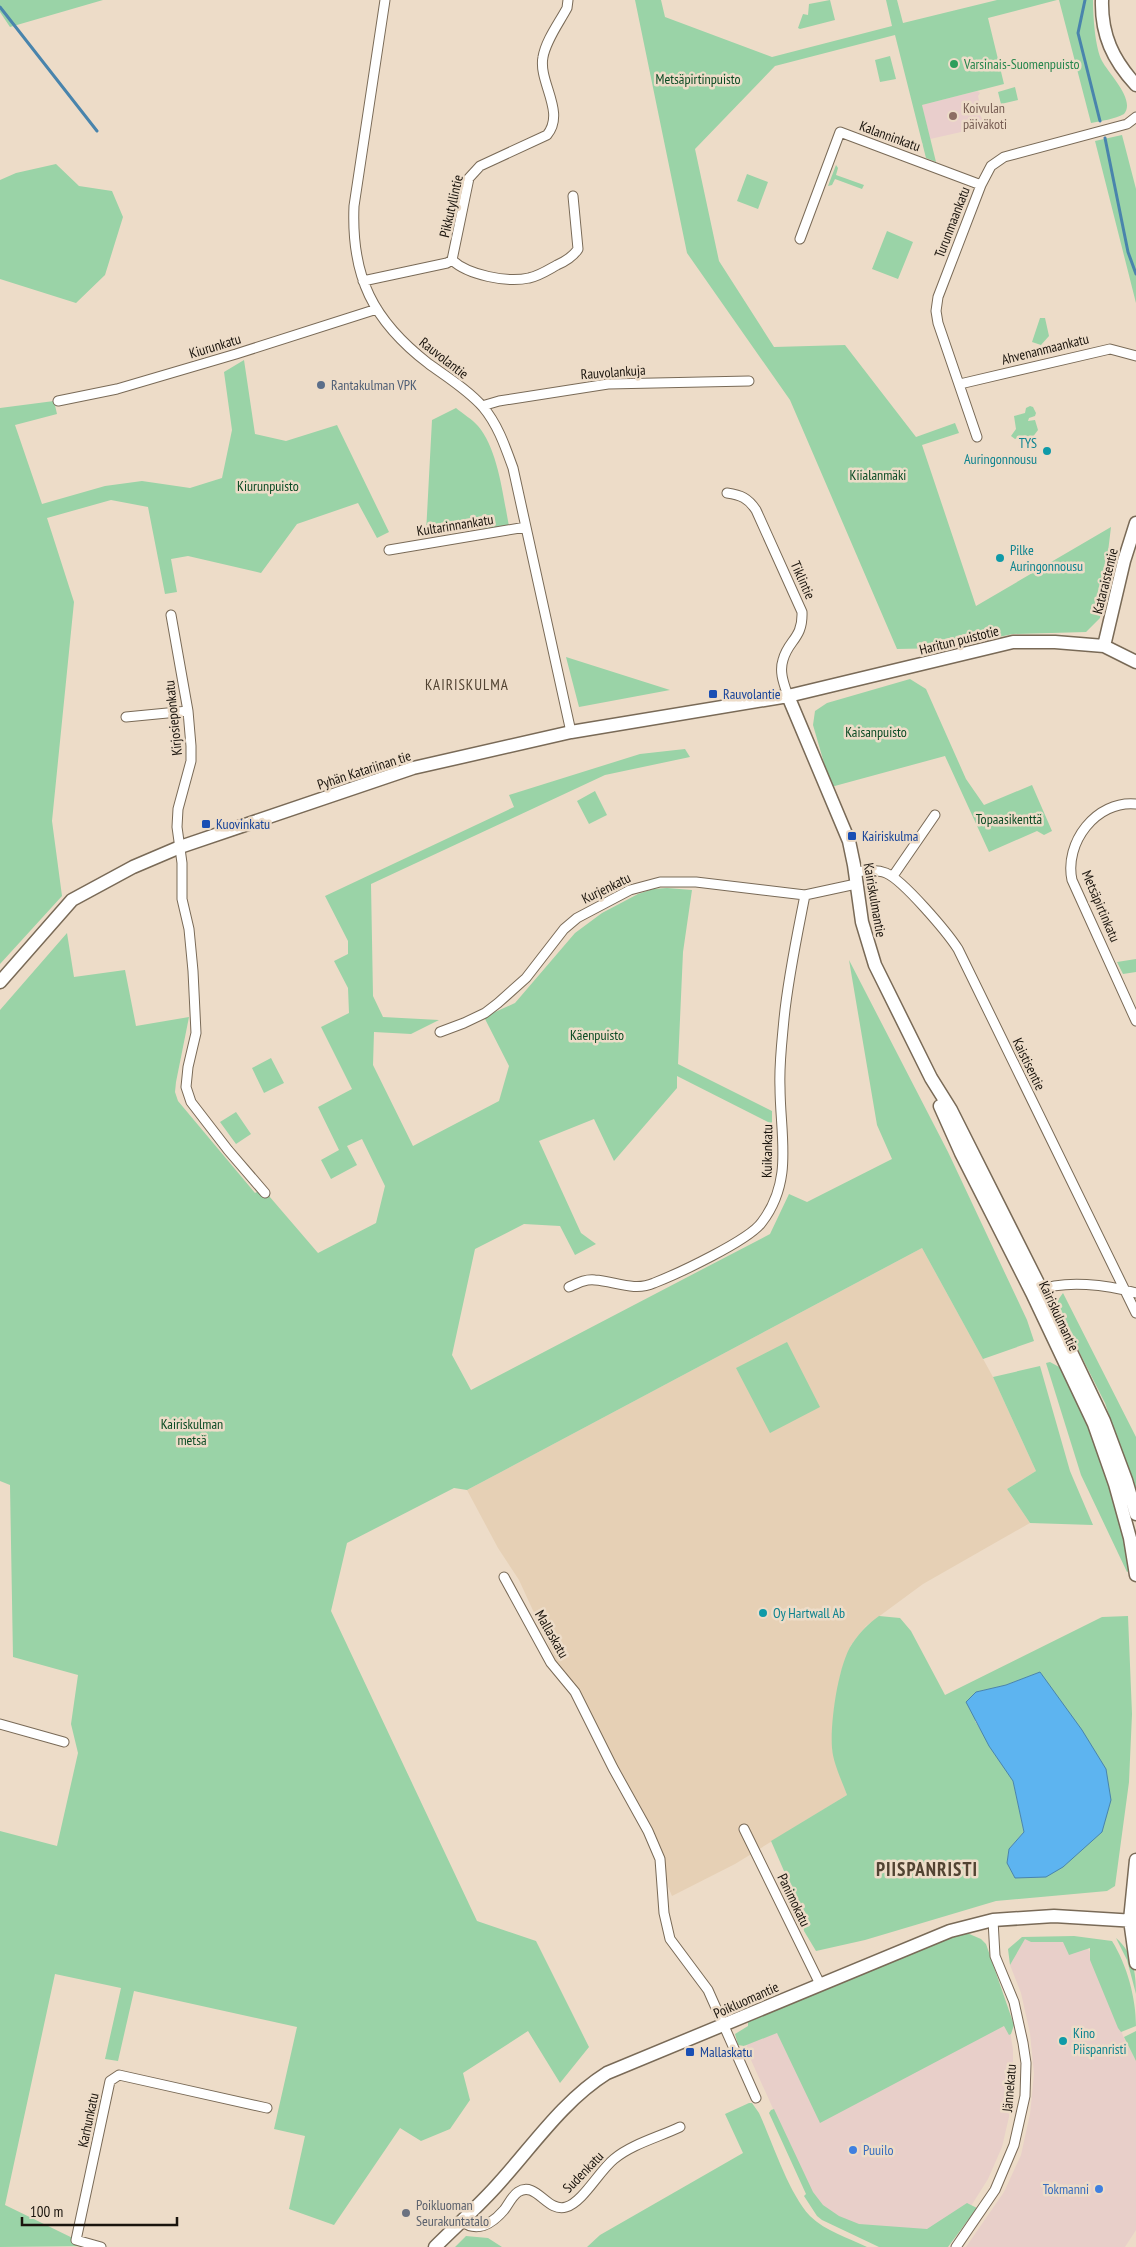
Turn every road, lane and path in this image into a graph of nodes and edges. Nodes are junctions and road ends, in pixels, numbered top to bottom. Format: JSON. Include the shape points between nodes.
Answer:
{"nodes":[{"id":1,"x":385,"y":0,"type":"edge"},
{"id":2,"x":568,"y":0,"type":"edge"},
{"id":3,"x":1102,"y":0,"type":"edge"},
{"id":4,"x":1136,"y":85,"type":"edge"},
{"id":5,"x":1136,"y":118,"type":"edge"},
{"id":6,"x":981,"y":185,"type":"junction"},
{"id":7,"x":573,"y":196,"type":"dead end"},
{"id":8,"x":800,"y":239,"type":"dead end"},
{"id":9,"x":452,"y":260,"type":"junction"},
{"id":10,"x":363,"y":281,"type":"junction"},
{"id":11,"x":377,"y":309,"type":"junction"},
{"id":12,"x":1136,"y":356,"type":"edge"},
{"id":13,"x":749,"y":381,"type":"dead end"},
{"id":14,"x":960,"y":384,"type":"junction"},
{"id":15,"x":58,"y":401,"type":"dead end"},
{"id":16,"x":482,"y":406,"type":"junction"},
{"id":17,"x":977,"y":436,"type":"dead end"},
{"id":18,"x":727,"y":494,"type":"dead end"},
{"id":19,"x":1136,"y":523,"type":"edge"},
{"id":20,"x":526,"y":527,"type":"junction"},
{"id":21,"x":389,"y":550,"type":"dead end"},
{"id":22,"x":171,"y":615,"type":"dead end"},
{"id":23,"x":1104,"y":646,"type":"junction"},
{"id":24,"x":1136,"y":662,"type":"edge"},
{"id":25,"x":788,"y":696,"type":"junction"},
{"id":26,"x":188,"y":711,"type":"junction"},
{"id":27,"x":126,"y":718,"type":"dead end"},
{"id":28,"x":572,"y":732,"type":"junction"},
{"id":29,"x":1136,"y":804,"type":"edge"},
{"id":30,"x":935,"y":815,"type":"dead end"},
{"id":31,"x":180,"y":847,"type":"junction"},
{"id":32,"x":893,"y":876,"type":"junction"},
{"id":33,"x":856,"y":878,"type":"junction"},
{"id":34,"x":805,"y":896,"type":"junction"},
{"id":35,"x":0,"y":982,"type":"edge"},
{"id":36,"x":1136,"y":1021,"type":"edge"},
{"id":37,"x":440,"y":1032,"type":"dead end"},
{"id":38,"x":265,"y":1193,"type":"dead end"},
{"id":39,"x":569,"y":1287,"type":"dead end"},
{"id":40,"x":1123,"y":1290,"type":"junction"},
{"id":41,"x":1037,"y":1291,"type":"junction"},
{"id":42,"x":1136,"y":1293,"type":"edge"},
{"id":43,"x":1136,"y":1314,"type":"edge"},
{"id":44,"x":1136,"y":1514,"type":"edge"},
{"id":45,"x":1136,"y":1575,"type":"edge"},
{"id":46,"x":504,"y":1576,"type":"dead end"},
{"id":47,"x":0,"y":1724,"type":"edge"},
{"id":48,"x":64,"y":1742,"type":"dead end"},
{"id":49,"x":744,"y":1829,"type":"dead end"},
{"id":50,"x":1136,"y":1860,"type":"edge"},
{"id":51,"x":993,"y":1920,"type":"junction"},
{"id":52,"x":1133,"y":1920,"type":"edge"},
{"id":53,"x":1136,"y":1962,"type":"edge"},
{"id":54,"x":820,"y":1984,"type":"junction"},
{"id":55,"x":724,"y":2026,"type":"junction"},
{"id":56,"x":756,"y":2098,"type":"dead end"},
{"id":57,"x":268,"y":2108,"type":"dead end"},
{"id":58,"x":680,"y":2127,"type":"dead end"},
{"id":59,"x":461,"y":2221,"type":"junction"},
{"id":60,"x":101,"y":2247,"type":"edge"},
{"id":61,"x":435,"y":2247,"type":"edge"},
{"id":62,"x":956,"y":2247,"type":"edge"}],
"edges":[{"from":1,"to":10,"type":"street","name":"Rauvolantie","via":[[354,206],[353,234]]},
{"from":2,"to":9,"type":"street","name":"Pikkutyllintie","via":[[543,58],[554,116],[551,130],[473,171]]},
{"from":3,"to":4,"type":"street","via":[[1109,48]]},
{"from":5,"to":6,"type":"street","name":"Turunmaankatu","via":[[1127,124],[1004,157],[991,166]]},
{"from":6,"to":8,"type":"street","name":"Kalanninkatu","via":[[840,132]]},
{"from":6,"to":14,"type":"street","name":"Turunmaankatu","via":[[938,297],[936,311]]},
{"from":7,"to":9,"type":"street","via":[[578,249],[570,258],[546,271],[528,278],[508,278],[468,271]]},
{"from":9,"to":10,"type":"street"},
{"from":10,"to":11,"type":"street","name":"Rauvolantie"},
{"from":11,"to":15,"type":"street","name":"Kiurunkatu","via":[[126,387]]},
{"from":11,"to":16,"type":"street","name":"Rauvolantie","via":[[394,334],[408,347]]},
{"from":12,"to":14,"type":"street","name":"Ahvenanmaankatu","via":[[1110,348]]},
{"from":13,"to":16,"type":"street","name":"Rauvolankuja","via":[[608,384]]},
{"from":14,"to":17,"type":"street","name":"Turunmaankatu"},
{"from":16,"to":20,"type":"street","name":"Rauvolantie","via":[[504,443]]},
{"from":18,"to":25,"type":"street","name":"Tiklintie","via":[[750,500],[802,612],[803,624],[799,634],[782,660],[781,670]]},
{"from":19,"to":23,"type":"street","name":"Kataraistentie"},
{"from":20,"to":21,"type":"street","name":"Kultarinnankatu"},
{"from":20,"to":28,"type":"street","name":"Rauvolantie"},
{"from":22,"to":26,"type":"street","name":"Kirjosieponkatu"},
{"from":23,"to":24,"type":"street","name":"Haritun puistotie"},
{"from":23,"to":25,"type":"street","name":"Haritun puistotie","via":[[1013,642]]},
{"from":25,"to":28,"type":"street","name":"Pyhän Katariinan tie"},
{"from":25,"to":33,"type":"street","name":"Kairiskulmantie","via":[[849,842]]},
{"from":26,"to":27,"type":"street"},
{"from":26,"to":31,"type":"street","name":"Kirjosieponkatu","via":[[191,761],[178,808]]},
{"from":28,"to":31,"type":"street","name":"Pyhän Katariinan tie","via":[[413,768]]},
{"from":29,"to":36,"type":"street","name":"Metsäpirtinkatu","via":[[1115,806],[1095,818],[1077,838],[1070,863],[1072,880]]},
{"from":30,"to":32,"type":"street"},
{"from":31,"to":35,"type":"street","name":"Pyhän Katariinan tie","via":[[133,867],[72,900]]},
{"from":31,"to":38,"type":"street","via":[[196,1033],[186,1088],[197,1109]]},
{"from":32,"to":33,"type":"street","via":[[876,870]]},
{"from":32,"to":40,"type":"street","name":"Kaistisentie","via":[[958,949]]},
{"from":33,"to":34,"type":"street","name":"Kurjenkatu"},
{"from":33,"to":41,"type":"street","name":"Kairiskulmantie","via":[[862,922],[875,965],[930,1078],[961,1153]]},
{"from":34,"to":37,"type":"street","name":"Kurjenkatu","via":[[696,882],[660,882],[630,890],[577,918],[564,929],[526,978],[498,1003],[464,1023]]},
{"from":34,"to":39,"type":"street","name":"Kuikankatu","via":[[784,1016],[779,1085],[784,1162],[779,1192],[772,1206],[761,1224],[736,1243],[652,1284],[626,1286],[584,1280]]},
{"from":40,"to":41,"type":"street","via":[[1071,1286]]},
{"from":40,"to":42,"type":"street"},
{"from":40,"to":43,"type":"street","name":"Kaistisentie"},
{"from":41,"to":44,"type":"street","name":"Kairiskulmantie","via":[[1104,1421]]},
{"from":41,"to":45,"type":"street","name":"Kairiskulmantie","via":[[1094,1424],[1115,1484]]},
{"from":46,"to":55,"type":"street","name":"Mallaskatu","via":[[551,1663],[575,1692],[648,1831],[660,1859],[665,1920],[670,1939],[708,1990]]},
{"from":47,"to":48,"type":"street"},
{"from":49,"to":54,"type":"street","name":"Panimokatu"},
{"from":50,"to":52,"type":"street"},
{"from":51,"to":52,"type":"street","name":"Poikluomantie","via":[[1054,1916]]},
{"from":51,"to":54,"type":"street","name":"Poikluomantie","via":[[950,1931]]},
{"from":51,"to":62,"type":"street","name":"Jännekatu","via":[[995,1956],[1014,2002],[1023,2043],[1025,2096],[1014,2145],[995,2190]]},
{"from":52,"to":53,"type":"street"},
{"from":54,"to":55,"type":"street","name":"Poikluomantie"},
{"from":55,"to":56,"type":"street","name":"Mallaskatu"},
{"from":55,"to":59,"type":"street","name":"Poikluomantie","via":[[628,2064],[588,2086]]},
{"from":57,"to":60,"type":"street","name":"Karhunkatu","via":[[119,2074],[110,2081],[76,2240]]},
{"from":58,"to":59,"type":"street","name":"Sudenkatu","via":[[620,2154],[567,2207],[555,2207],[538,2194],[526,2190],[519,2191],[500,2214],[481,2227],[468,2226]]},
{"from":59,"to":61,"type":"street","name":"Poikluomantie"}]}
